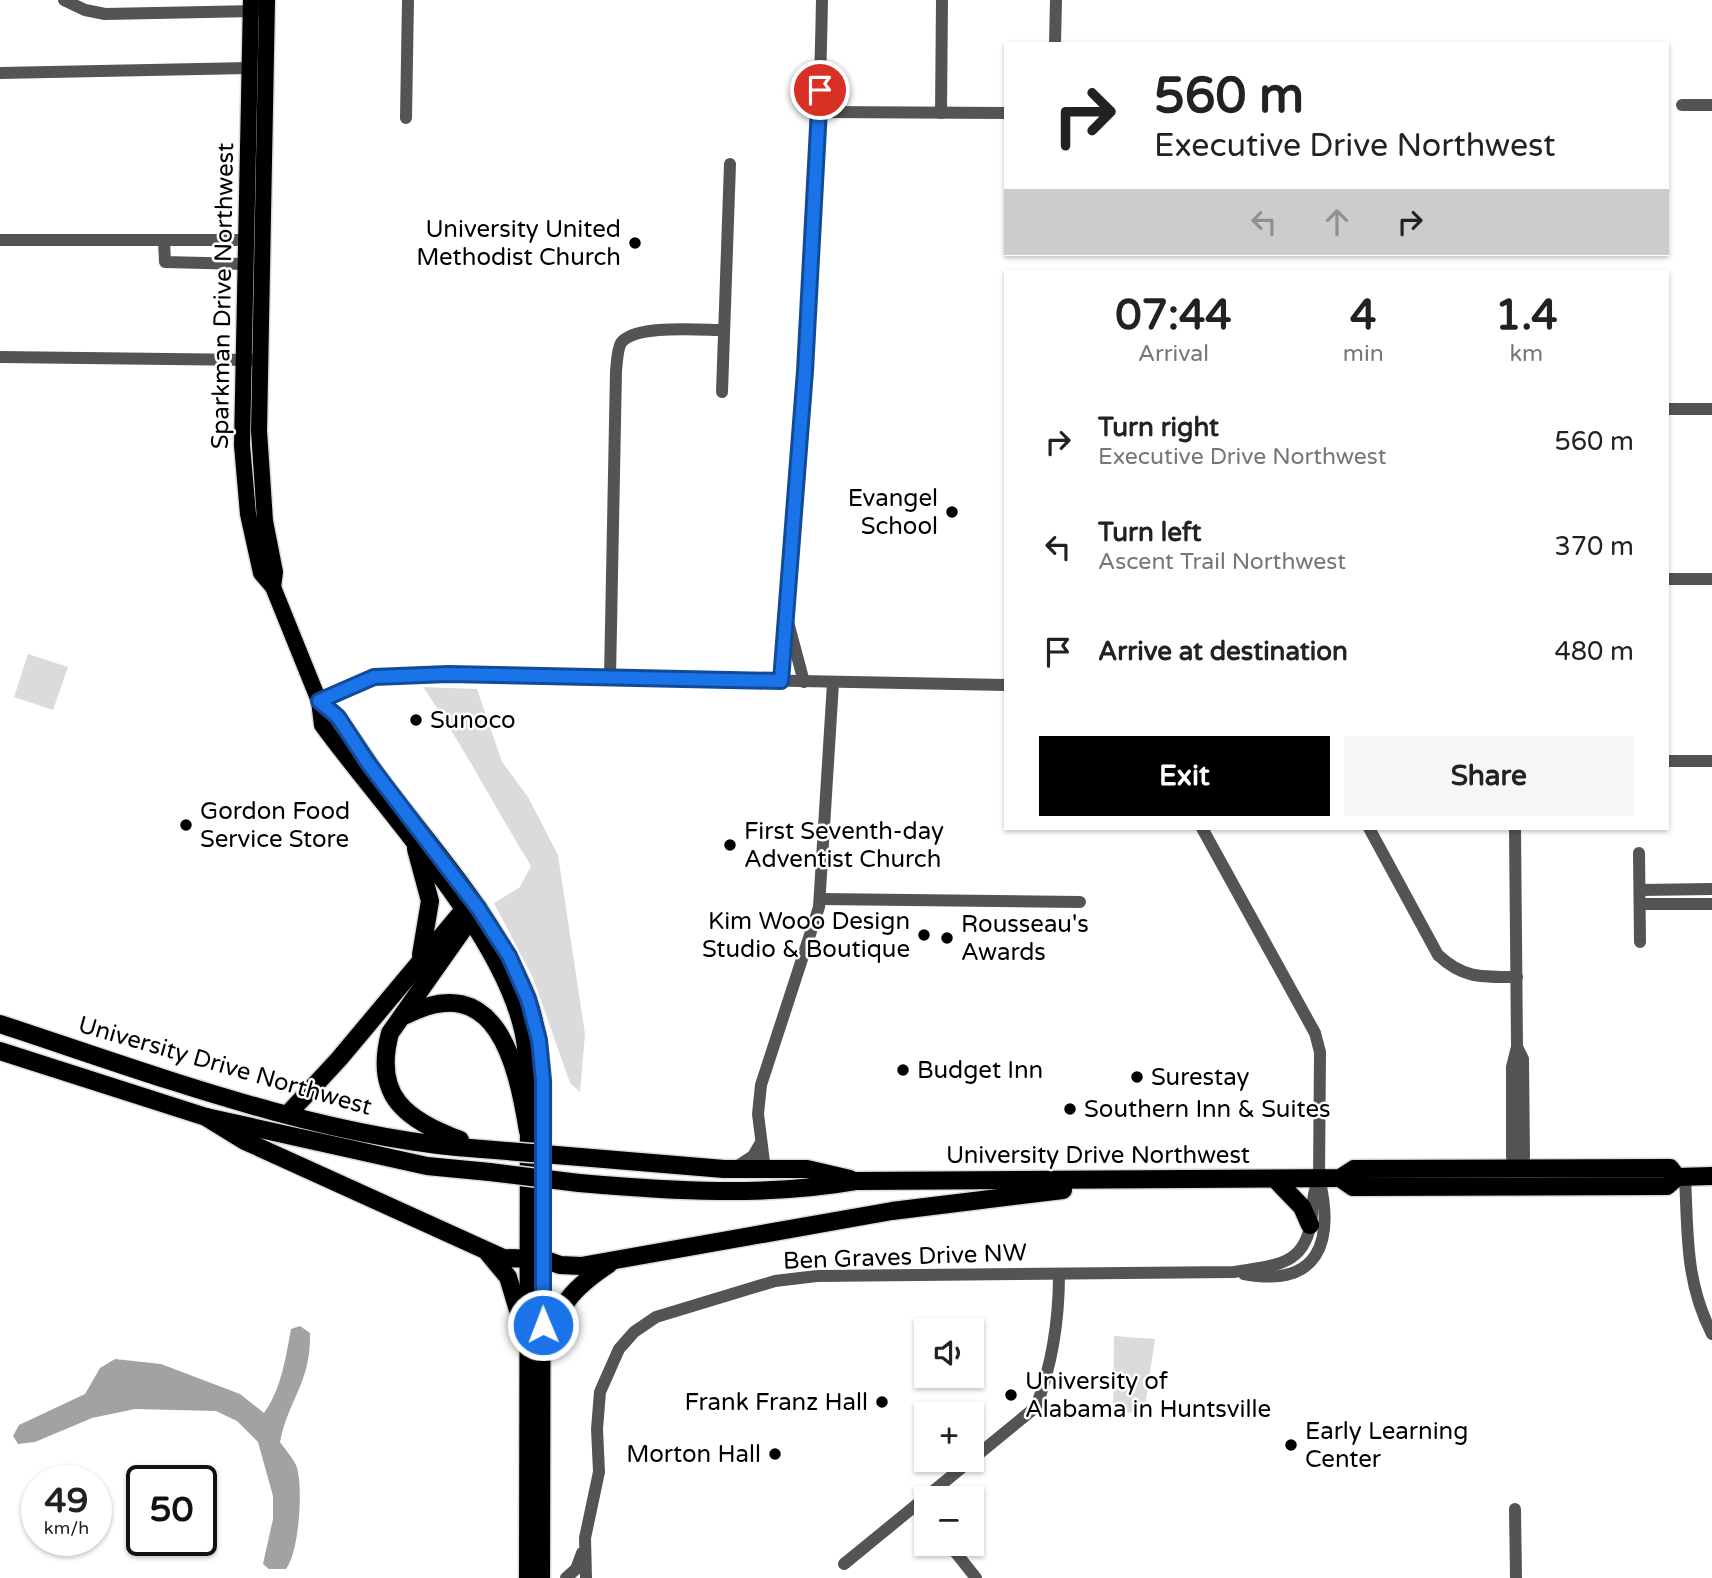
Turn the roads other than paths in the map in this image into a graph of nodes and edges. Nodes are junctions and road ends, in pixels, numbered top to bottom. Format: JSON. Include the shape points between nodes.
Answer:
{"nodes":[{"id":1,"x":64,"y":0,"type":"edge"},
{"id":2,"x":408,"y":0,"type":"edge"},
{"id":3,"x":822,"y":0,"type":"edge"},
{"id":4,"x":942,"y":0,"type":"edge"},
{"id":5,"x":1056,"y":0,"type":"edge"},
{"id":6,"x":78,"y":3,"type":"edge"},
{"id":7,"x":259,"y":5,"type":"edge"},
{"id":8,"x":1055,"y":42,"type":"edge"},
{"id":9,"x":249,"y":68,"type":"junction"},
{"id":10,"x":0,"y":73,"type":"edge"},
{"id":11,"x":1682,"y":104,"type":"dead end"},
{"id":12,"x":1712,"y":105,"type":"edge"},
{"id":13,"x":820,"y":112,"type":"junction"},
{"id":14,"x":941,"y":113,"type":"junction"},
{"id":15,"x":1004,"y":113,"type":"edge"},
{"id":16,"x":406,"y":117,"type":"dead end"},
{"id":17,"x":730,"y":164,"type":"dead end"},
{"id":18,"x":0,"y":240,"type":"edge"},
{"id":19,"x":164,"y":240,"type":"junction"},
{"id":20,"x":246,"y":240,"type":"junction"},
{"id":21,"x":245,"y":264,"type":"junction"},
{"id":22,"x":723,"y":330,"type":"junction"},
{"id":23,"x":0,"y":357,"type":"edge"},
{"id":24,"x":242,"y":360,"type":"junction"},
{"id":25,"x":260,"y":360,"type":"junction"},
{"id":26,"x":722,"y":393,"type":"dead end"},
{"id":27,"x":1712,"y":408,"type":"edge"},
{"id":28,"x":1669,"y":409,"type":"edge"},
{"id":29,"x":1669,"y":579,"type":"edge"},
{"id":30,"x":1712,"y":579,"type":"edge"},
{"id":31,"x":273,"y":587,"type":"junction"},
{"id":32,"x":786,"y":615,"type":"junction"},
{"id":33,"x":611,"y":678,"type":"junction"},
{"id":34,"x":781,"y":681,"type":"junction"},
{"id":35,"x":804,"y":682,"type":"junction"},
{"id":36,"x":833,"y":683,"type":"junction"},
{"id":37,"x":1004,"y":685,"type":"edge"},
{"id":38,"x":319,"y":701,"type":"junction"},
{"id":39,"x":1669,"y":761,"type":"edge"},
{"id":40,"x":1712,"y":761,"type":"edge"},
{"id":41,"x":1203,"y":830,"type":"edge"},
{"id":42,"x":1370,"y":830,"type":"edge"},
{"id":43,"x":1515,"y":830,"type":"edge"},
{"id":44,"x":416,"y":849,"type":"junction"},
{"id":45,"x":1639,"y":853,"type":"dead end"},
{"id":46,"x":1712,"y":889,"type":"edge"},
{"id":47,"x":1640,"y":897,"type":"junction"},
{"id":48,"x":820,"y":899,"type":"junction"},
{"id":49,"x":1080,"y":902,"type":"dead end"},
{"id":50,"x":1712,"y":904,"type":"edge"},
{"id":51,"x":470,"y":914,"type":"junction"},
{"id":52,"x":1640,"y":942,"type":"dead end"},
{"id":53,"x":420,"y":958,"type":"junction"},
{"id":54,"x":1517,"y":977,"type":"junction"},
{"id":55,"x":403,"y":1016,"type":"junction"},
{"id":56,"x":0,"y":1024,"type":"edge"},
{"id":57,"x":0,"y":1051,"type":"edge"},
{"id":58,"x":288,"y":1114,"type":"junction"},
{"id":59,"x":206,"y":1117,"type":"junction"},
{"id":60,"x":528,"y":1131,"type":"junction"},
{"id":61,"x":760,"y":1143,"type":"junction"},
{"id":62,"x":482,"y":1149,"type":"junction"},
{"id":63,"x":1518,"y":1165,"type":"junction"},
{"id":64,"x":1549,"y":1167,"type":"junction"},
{"id":65,"x":730,"y":1170,"type":"junction"},
{"id":66,"x":765,"y":1170,"type":"junction"},
{"id":67,"x":1712,"y":1176,"type":"edge"},
{"id":68,"x":1681,"y":1177,"type":"junction"},
{"id":69,"x":1319,"y":1178,"type":"junction"},
{"id":70,"x":1340,"y":1178,"type":"junction"},
{"id":71,"x":1275,"y":1179,"type":"junction"},
{"id":72,"x":1173,"y":1180,"type":"junction"},
{"id":73,"x":857,"y":1181,"type":"junction"},
{"id":74,"x":1490,"y":1186,"type":"junction"},
{"id":75,"x":1521,"y":1186,"type":"junction"},
{"id":76,"x":650,"y":1188,"type":"junction"},
{"id":77,"x":1310,"y":1225,"type":"junction"},
{"id":78,"x":486,"y":1250,"type":"junction"},
{"id":79,"x":535,"y":1259,"type":"junction"},
{"id":80,"x":615,"y":1260,"type":"junction"},
{"id":81,"x":1234,"y":1272,"type":"junction"},
{"id":82,"x":1059,"y":1274,"type":"junction"},
{"id":83,"x":1712,"y":1334,"type":"edge"},
{"id":84,"x":536,"y":1347,"type":"junction"},
{"id":85,"x":948,"y":1486,"type":"edge"},
{"id":86,"x":1515,"y":1509,"type":"dead end"},
{"id":87,"x":914,"y":1515,"type":"edge"},
{"id":88,"x":584,"y":1547,"type":"junction"},
{"id":89,"x":959,"y":1556,"type":"edge"},
{"id":90,"x":844,"y":1564,"type":"dead end"},
{"id":91,"x":546,"y":1575,"type":"edge"},
{"id":92,"x":527,"y":1578,"type":"edge"},
{"id":93,"x":566,"y":1578,"type":"edge"},
{"id":94,"x":586,"y":1578,"type":"edge"},
{"id":95,"x":976,"y":1578,"type":"edge"},
{"id":96,"x":1516,"y":1578,"type":"edge"}],
"edges":[{"from":1,"to":6,"type":"street"},
{"from":2,"to":16,"type":"street"},
{"from":3,"to":13,"type":"street"},
{"from":4,"to":14,"type":"street"},
{"from":5,"to":8,"type":"street"},
{"from":6,"to":7,"type":"street","via":[[105,14]]},
{"from":7,"to":9,"type":"main road","name":"Sparkman Drive Northwest"},
{"from":7,"to":25,"type":"main road","name":"Sparkman Drive Northwest"},
{"from":9,"to":10,"type":"street"},
{"from":9,"to":20,"type":"main road","name":"Sparkman Drive Northwest"},
{"from":11,"to":12,"type":"street"},
{"from":13,"to":14,"type":"street"},
{"from":13,"to":32,"type":"street"},
{"from":14,"to":15,"type":"street"},
{"from":17,"to":22,"type":"street"},
{"from":18,"to":19,"type":"street"},
{"from":19,"to":20,"type":"street"},
{"from":19,"to":21,"type":"street","via":[[165,262]]},
{"from":20,"to":21,"type":"main road","name":"Sparkman Drive Northwest"},
{"from":21,"to":24,"type":"main road","name":"Sparkman Drive Northwest"},
{"from":22,"to":26,"type":"street"},
{"from":22,"to":33,"type":"street","via":[[632,334],[621,343],[616,371]]},
{"from":23,"to":24,"type":"street"},
{"from":24,"to":25,"type":"street"},
{"from":24,"to":31,"type":"main road","name":"Sparkman Drive Northwest","via":[[248,514],[261,573]]},
{"from":25,"to":31,"type":"main road","name":"Sparkman Drive Northwest","via":[[260,479],[275,572]]},
{"from":27,"to":28,"type":"street"},
{"from":29,"to":30,"type":"street"},
{"from":31,"to":38,"type":"main road","name":"Sparkman Drive Northwest"},
{"from":32,"to":34,"type":"street"},
{"from":32,"to":35,"type":"street"},
{"from":33,"to":34,"type":"street"},
{"from":33,"to":38,"type":"street","via":[[374,677]]},
{"from":34,"to":35,"type":"street"},
{"from":35,"to":36,"type":"street"},
{"from":36,"to":37,"type":"street"},
{"from":36,"to":48,"type":"street"},
{"from":38,"to":44,"type":"main road","name":"Sparkman Drive Northwest","via":[[322,724]]},
{"from":38,"to":51,"type":"main road","name":"Sparkman Drive Northwest","via":[[338,717]]},
{"from":39,"to":40,"type":"street"},
{"from":41,"to":69,"type":"street","via":[[1315,1032],[1320,1052]]},
{"from":42,"to":54,"type":"street","via":[[1438,955],[1454,970],[1478,977]]},
{"from":43,"to":54,"type":"street"},
{"from":44,"to":51,"type":"main road","name":"Sparkman Drive Northwest"},
{"from":44,"to":53,"type":"highway","via":[[430,901]]},
{"from":45,"to":47,"type":"street"},
{"from":46,"to":47,"type":"street"},
{"from":47,"to":50,"type":"street"},
{"from":47,"to":52,"type":"street"},
{"from":48,"to":49,"type":"street"},
{"from":48,"to":61,"type":"street","via":[[814,931],[761,1084]]},
{"from":51,"to":53,"type":"highway"},
{"from":51,"to":55,"type":"highway"},
{"from":51,"to":60,"type":"main road","name":"Sparkman Drive Northwest","via":[[498,966],[522,1029]]},
{"from":51,"to":79,"type":"main road","name":"Sparkman Drive Northwest","via":[[509,956],[539,1040],[543,1081]]},
{"from":53,"to":58,"type":"highway"},
{"from":54,"to":63,"type":"street","via":[[1512,1157]]},
{"from":55,"to":60,"type":"highway","via":[[427,1004],[450,1001],[489,1019],[512,1055]]},
{"from":55,"to":62,"type":"highway","via":[[390,1033],[384,1054],[393,1097],[422,1126]]},
{"from":56,"to":58,"type":"highway","name":"University Drive Northwest"},
{"from":57,"to":59,"type":"highway","name":"University Drive Northwest"},
{"from":58,"to":62,"type":"highway","name":"University Drive Northwest","via":[[391,1138]]},
{"from":59,"to":76,"type":"highway","name":"University Drive Northwest","bridge":true,"via":[[427,1166]]},
{"from":59,"to":78,"type":"highway","via":[[245,1141]]},
{"from":60,"to":79,"type":"main road","name":"Sparkman Drive Northwest"},
{"from":61,"to":65,"type":"street","via":[[753,1156]]},
{"from":61,"to":66,"type":"street"},
{"from":62,"to":65,"type":"highway","name":"University Drive Northwest","bridge":true},
{"from":63,"to":64,"type":"highway","name":"University Drive Northwest"},
{"from":63,"to":70,"type":"highway","name":"University Drive Northwest","via":[[1354,1169]]},
{"from":63,"to":74,"type":"highway","via":[[1516,1175],[1498,1177]]},
{"from":64,"to":68,"type":"highway","name":"University Drive Northwest","via":[[1670,1168]]},
{"from":64,"to":75,"type":"highway","via":[[1538,1176],[1526,1177]]},
{"from":65,"to":66,"type":"highway","name":"University Drive Northwest"},
{"from":66,"to":73,"type":"highway","name":"University Drive Northwest","via":[[807,1169]]},
{"from":66,"to":76,"type":"highway","via":[[752,1181],[673,1182]]},
{"from":67,"to":68,"type":"highway","name":"University Drive Northwest"},
{"from":68,"to":75,"type":"highway","name":"University Drive Northwest","via":[[1667,1186]]},
{"from":68,"to":83,"type":"street","via":[[1689,1274]]},
{"from":69,"to":70,"type":"highway","name":"University Drive Northwest"},
{"from":69,"to":71,"type":"highway","name":"University Drive Northwest"},
{"from":69,"to":77,"type":"street","via":[[1311,1195]]},
{"from":69,"to":81,"type":"street","via":[[1324,1220],[1315,1258],[1285,1277]]},
{"from":70,"to":74,"type":"highway","name":"University Drive Northwest","via":[[1353,1187]]},
{"from":71,"to":72,"type":"highway","name":"University Drive Northwest"},
{"from":71,"to":77,"type":"highway","via":[[1302,1207]]},
{"from":72,"to":73,"type":"highway","name":"University Drive Northwest"},
{"from":72,"to":80,"type":"highway","via":[[903,1209]]},
{"from":73,"to":76,"type":"highway","name":"University Drive Northwest","via":[[808,1189]]},
{"from":74,"to":75,"type":"highway","name":"University Drive Northwest"},
{"from":77,"to":81,"type":"street","via":[[1303,1250],[1291,1259]]},
{"from":78,"to":79,"type":"highway","via":[[503,1258]]},
{"from":78,"to":84,"type":"highway","via":[[508,1277]]},
{"from":79,"to":80,"type":"highway","via":[[581,1266]]},
{"from":79,"to":84,"type":"main road","name":"Sparkman Drive Northwest"},
{"from":80,"to":84,"type":"highway","via":[[579,1284]]},
{"from":81,"to":82,"type":"street"},
{"from":82,"to":85,"type":"street","name":"Ben Graves Drive NW","via":[[1049,1363],[1036,1407]]},
{"from":82,"to":88,"type":"street","name":"Ben Graves Drive NW","via":[[817,1276],[775,1281],[656,1317],[619,1349],[600,1392],[599,1472]]},
{"from":84,"to":91,"type":"main road","name":"Sparkman Drive Northwest"},
{"from":84,"to":92,"type":"main road","name":"Sparkman Drive Northwest"},
{"from":86,"to":96,"type":"street"},
{"from":87,"to":90,"type":"street","name":"Ben Graves Drive NW"},
{"from":88,"to":93,"type":"street","via":[[576,1569]]},
{"from":88,"to":94,"type":"street","name":"Ben Graves Drive NW"},
{"from":89,"to":95,"type":"street"}]}
